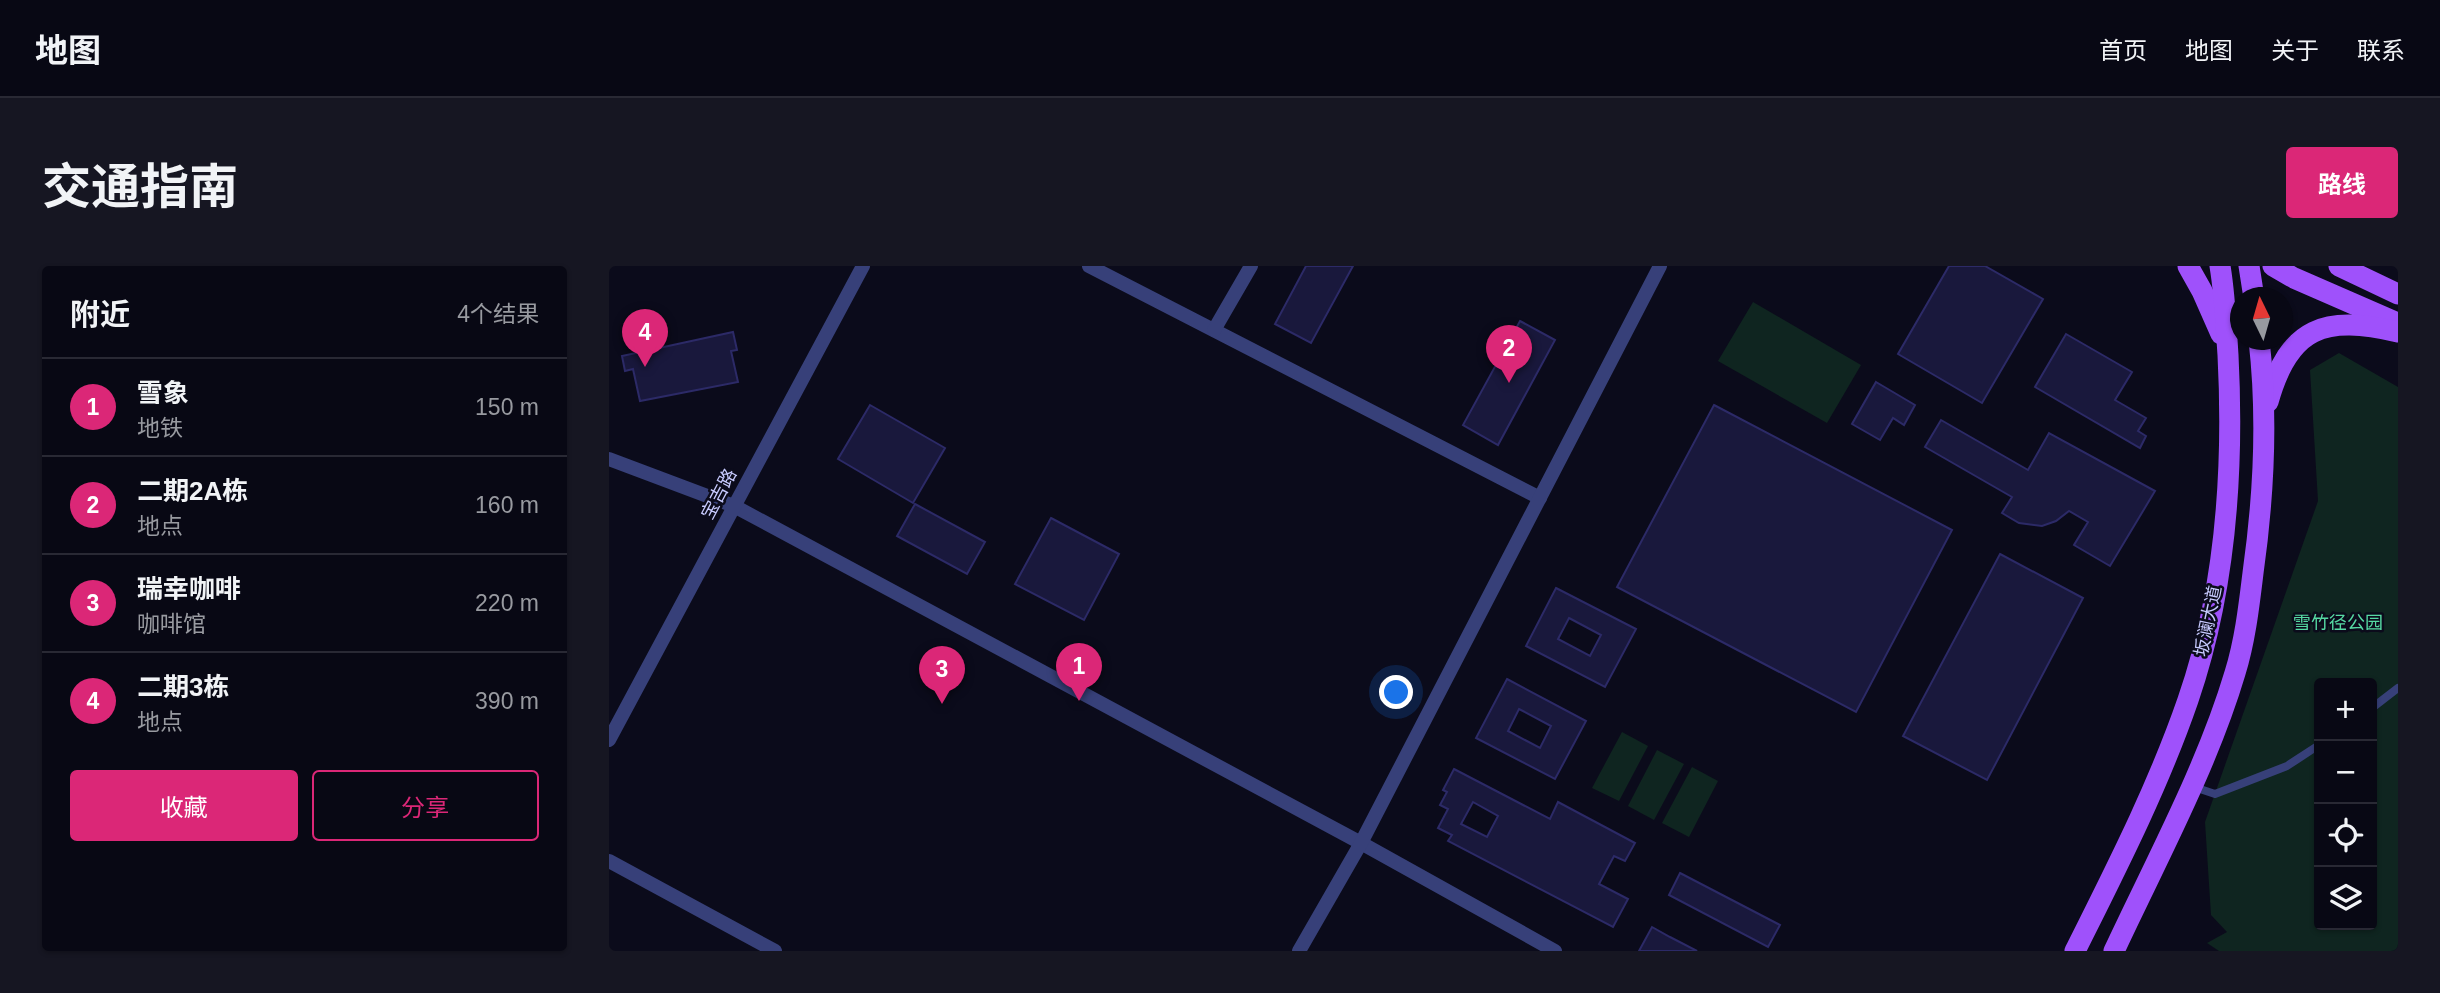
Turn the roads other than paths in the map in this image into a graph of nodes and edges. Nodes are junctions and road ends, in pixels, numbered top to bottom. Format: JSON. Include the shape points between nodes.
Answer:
{"nodes":[{"id":1,"x":863,"y":266,"type":"edge"},
{"id":2,"x":1089,"y":266,"type":"edge"},
{"id":3,"x":1251,"y":266,"type":"edge"},
{"id":4,"x":1660,"y":266,"type":"edge"},
{"id":5,"x":2188,"y":266,"type":"edge"},
{"id":6,"x":2220,"y":266,"type":"edge"},
{"id":7,"x":2249,"y":266,"type":"edge"},
{"id":8,"x":2273,"y":266,"type":"edge"},
{"id":9,"x":2339,"y":266,"type":"edge"},
{"id":10,"x":2357,"y":266,"type":"edge"},
{"id":11,"x":2252,"y":287,"type":"edge"},
{"id":12,"x":2398,"y":293,"type":"edge"},
{"id":13,"x":2398,"y":323,"type":"edge"},
{"id":14,"x":1214,"y":330,"type":"junction"},
{"id":15,"x":2398,"y":332,"type":"edge"},
{"id":16,"x":2260,"y":350,"type":"edge"},
{"id":17,"x":2229,"y":367,"type":"junction"},
{"id":18,"x":2265,"y":424,"type":"junction"},
{"id":19,"x":609,"y":459,"type":"edge"},
{"id":20,"x":1539,"y":498,"type":"junction"},
{"id":21,"x":734,"y":506,"type":"junction"},
{"id":22,"x":2398,"y":688,"type":"edge"},
{"id":23,"x":2377,"y":704,"type":"edge"},
{"id":24,"x":609,"y":740,"type":"edge"},
{"id":25,"x":2314,"y":748,"type":"edge"},
{"id":26,"x":2191,"y":786,"type":"junction"},
{"id":27,"x":1360,"y":843,"type":"junction"},
{"id":28,"x":609,"y":861,"type":"edge"},
{"id":29,"x":775,"y":951,"type":"edge"},
{"id":30,"x":1299,"y":951,"type":"edge"},
{"id":31,"x":1555,"y":951,"type":"edge"},
{"id":32,"x":2075,"y":951,"type":"edge"},
{"id":33,"x":2114,"y":951,"type":"edge"}],
"edges":[{"from":1,"to":21,"type":"street","name":"宝吉路"},
{"from":2,"to":14,"type":"street"},
{"from":3,"to":14,"type":"street"},
{"from":4,"to":20,"type":"street"},
{"from":5,"to":17,"type":"main road","via":[[2212,312]]},
{"from":6,"to":17,"type":"main road","name":"坂澜大道"},
{"from":7,"to":11,"type":"main road"},
{"from":8,"to":13,"type":"main road"},
{"from":9,"to":12,"type":"main road"},
{"from":10,"to":12,"type":"main road"},
{"from":14,"to":20,"type":"street"},
{"from":15,"to":18,"type":"main road","via":[[2345,324],[2302,338],[2279,369]]},
{"from":16,"to":18,"type":"main road","name":"坂澜大道"},
{"from":17,"to":32,"type":"main road","name":"坂澜大道","via":[[2227,505],[2215,601],[2203,650],[2172,744]]},
{"from":18,"to":26,"type":"main road","name":"坂澜大道","via":[[2248,615],[2225,704]]},
{"from":19,"to":21,"type":"street"},
{"from":20,"to":27,"type":"street"},
{"from":21,"to":24,"type":"street","name":"宝吉路"},
{"from":21,"to":27,"type":"street"},
{"from":22,"to":23,"type":"lane"},
{"from":25,"to":26,"type":"lane","via":[[2287,765],[2214,794]]},
{"from":26,"to":33,"type":"main road","name":"坂澜大道"},
{"from":27,"to":30,"type":"street"},
{"from":27,"to":31,"type":"street"},
{"from":28,"to":29,"type":"street"}]}
